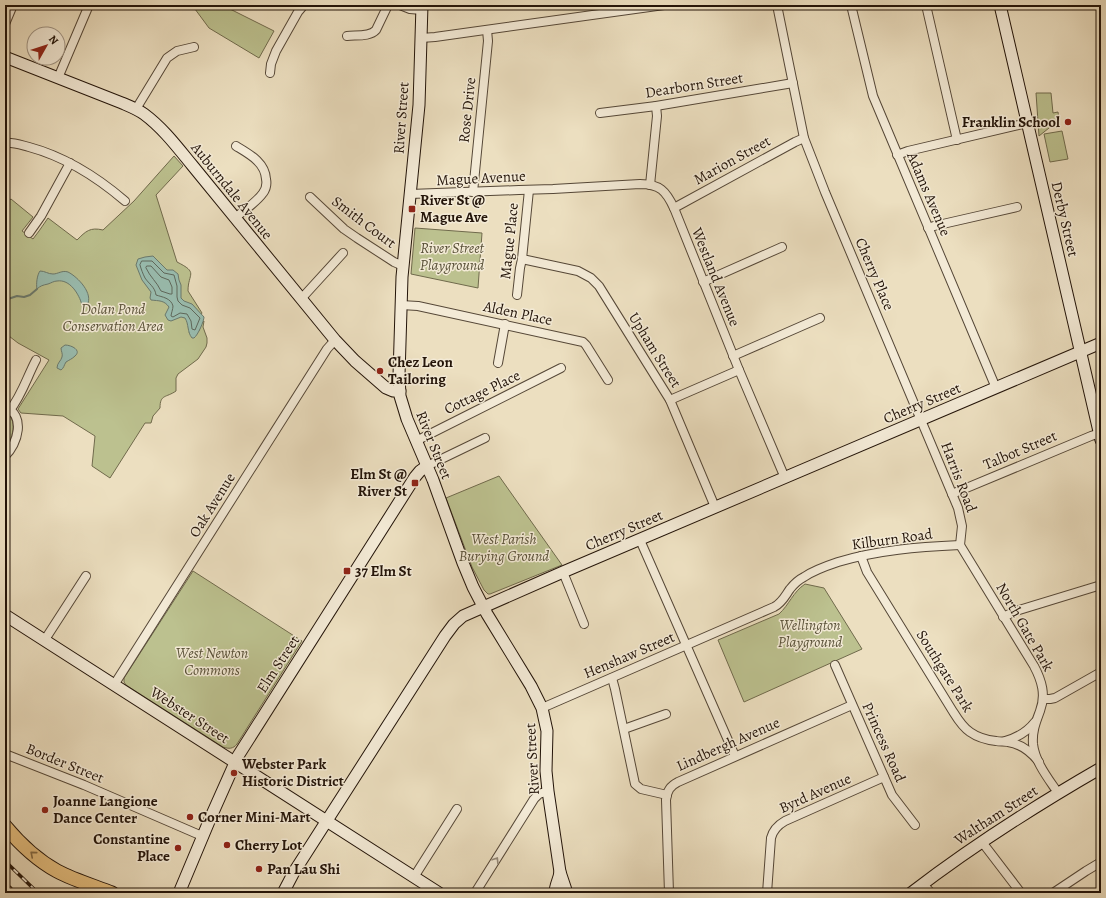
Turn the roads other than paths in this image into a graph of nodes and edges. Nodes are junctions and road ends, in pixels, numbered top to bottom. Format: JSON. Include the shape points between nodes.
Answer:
{"nodes":[{"id":1,"x":13,"y":5,"type":"edge"},
{"id":2,"x":89,"y":5,"type":"edge"},
{"id":3,"x":304,"y":5,"type":"edge"},
{"id":4,"x":388,"y":5,"type":"edge"},
{"id":5,"x":400,"y":5,"type":"edge"},
{"id":6,"x":664,"y":5,"type":"edge"},
{"id":7,"x":777,"y":5,"type":"edge"},
{"id":8,"x":851,"y":5,"type":"edge"},
{"id":9,"x":926,"y":5,"type":"edge"},
{"id":10,"x":1000,"y":5,"type":"edge"},
{"id":11,"x":422,"y":8,"type":"edge"},
{"id":12,"x":5,"y":24,"type":"edge"},
{"id":13,"x":487,"y":30,"type":"junction"},
{"id":14,"x":347,"y":36,"type":"dead end"},
{"id":15,"x":421,"y":38,"type":"junction"},
{"id":16,"x":194,"y":47,"type":"dead end"},
{"id":17,"x":5,"y":57,"type":"edge"},
{"id":18,"x":270,"y":73,"type":"dead end"},
{"id":19,"x":58,"y":78,"type":"junction"},
{"id":20,"x":793,"y":83,"type":"junction"},
{"id":21,"x":656,"y":106,"type":"junction"},
{"id":22,"x":136,"y":109,"type":"junction"},
{"id":23,"x":600,"y":113,"type":"dead end"},
{"id":24,"x":1027,"y":123,"type":"junction"},
{"id":25,"x":804,"y":138,"type":"junction"},
{"id":26,"x":957,"y":140,"type":"junction"},
{"id":27,"x":5,"y":143,"type":"edge"},
{"id":28,"x":236,"y":146,"type":"dead end"},
{"id":29,"x":897,"y":155,"type":"junction"},
{"id":30,"x":70,"y":163,"type":"junction"},
{"id":31,"x":650,"y":185,"type":"junction"},
{"id":32,"x":529,"y":190,"type":"junction"},
{"id":33,"x":473,"y":192,"type":"junction"},
{"id":34,"x":410,"y":194,"type":"junction"},
{"id":35,"x":310,"y":198,"type":"dead end"},
{"id":36,"x":125,"y":201,"type":"dead end"},
{"id":37,"x":1018,"y":207,"type":"dead end"},
{"id":38,"x":674,"y":208,"type":"junction"},
{"id":39,"x":235,"y":218,"type":"junction"},
{"id":40,"x":928,"y":228,"type":"junction"},
{"id":41,"x":29,"y":233,"type":"dead end"},
{"id":42,"x":782,"y":247,"type":"dead end"},
{"id":43,"x":343,"y":253,"type":"dead end"},
{"id":44,"x":522,"y":259,"type":"junction"},
{"id":45,"x":403,"y":266,"type":"junction"},
{"id":46,"x":703,"y":282,"type":"junction"},
{"id":47,"x":517,"y":295,"type":"dead end"},
{"id":48,"x":301,"y":299,"type":"junction"},
{"id":49,"x":401,"y":305,"type":"junction"},
{"id":50,"x":820,"y":318,"type":"dead end"},
{"id":51,"x":505,"y":324,"type":"junction"},
{"id":52,"x":335,"y":340,"type":"junction"},
{"id":53,"x":1101,"y":343,"type":"edge"},
{"id":54,"x":1080,"y":352,"type":"junction"},
{"id":55,"x":733,"y":356,"type":"junction"},
{"id":56,"x":36,"y":360,"type":"dead end"},
{"id":57,"x":498,"y":363,"type":"dead end"},
{"id":58,"x":561,"y":368,"type":"dead end"},
{"id":59,"x":739,"y":370,"type":"junction"},
{"id":60,"x":608,"y":380,"type":"dead end"},
{"id":61,"x":996,"y":388,"type":"junction"},
{"id":62,"x":400,"y":391,"type":"junction"},
{"id":63,"x":670,"y":400,"type":"junction"},
{"id":64,"x":8,"y":408,"type":"edge"},
{"id":65,"x":921,"y":420,"type":"junction"},
{"id":66,"x":1100,"y":436,"type":"edge"},
{"id":67,"x":485,"y":438,"type":"dead end"},
{"id":68,"x":416,"y":441,"type":"junction"},
{"id":69,"x":5,"y":456,"type":"edge"},
{"id":70,"x":427,"y":466,"type":"junction"},
{"id":71,"x":785,"y":478,"type":"junction"},
{"id":72,"x":952,"y":494,"type":"junction"},
{"id":73,"x":715,"y":507,"type":"junction"},
{"id":74,"x":640,"y":540,"type":"junction"},
{"id":75,"x":960,"y":545,"type":"junction"},
{"id":76,"x":861,"y":556,"type":"junction"},
{"id":77,"x":563,"y":572,"type":"junction"},
{"id":78,"x":86,"y":576,"type":"dead end"},
{"id":79,"x":1101,"y":585,"type":"edge"},
{"id":80,"x":483,"y":607,"type":"junction"},
{"id":81,"x":1003,"y":616,"type":"junction"},
{"id":82,"x":5,"y":617,"type":"edge"},
{"id":83,"x":584,"y":624,"type":"dead end"},
{"id":84,"x":44,"y":640,"type":"junction"},
{"id":85,"x":686,"y":646,"type":"junction"},
{"id":86,"x":835,"y":666,"type":"dead end"},
{"id":87,"x":1101,"y":672,"type":"edge"},
{"id":88,"x":612,"y":678,"type":"junction"},
{"id":89,"x":114,"y":685,"type":"junction"},
{"id":90,"x":1043,"y":700,"type":"junction"},
{"id":91,"x":852,"y":705,"type":"junction"},
{"id":92,"x":542,"y":708,"type":"junction"},
{"id":93,"x":666,"y":714,"type":"dead end"},
{"id":94,"x":1036,"y":721,"type":"junction"},
{"id":95,"x":624,"y":729,"type":"junction"},
{"id":96,"x":1005,"y":741,"type":"junction"},
{"id":97,"x":5,"y":754,"type":"edge"},
{"id":98,"x":735,"y":756,"type":"junction"},
{"id":99,"x":235,"y":762,"type":"junction"},
{"id":100,"x":1039,"y":762,"type":"junction"},
{"id":101,"x":1101,"y":768,"type":"edge"},
{"id":102,"x":884,"y":777,"type":"junction"},
{"id":103,"x":548,"y":791,"type":"junction"},
{"id":104,"x":1058,"y":793,"type":"junction"},
{"id":105,"x":667,"y":794,"type":"junction"},
{"id":106,"x":457,"y":809,"type":"dead end"},
{"id":107,"x":327,"y":821,"type":"junction"},
{"id":108,"x":5,"y":826,"type":"edge"},
{"id":109,"x":914,"y":826,"type":"dead end"},
{"id":110,"x":202,"y":836,"type":"junction"},
{"id":111,"x":982,"y":842,"type":"junction"},
{"id":112,"x":1101,"y":862,"type":"edge"},
{"id":113,"x":560,"y":872,"type":"junction"},
{"id":114,"x":414,"y":877,"type":"junction"},
{"id":115,"x":923,"y":884,"type":"junction"},
{"id":116,"x":112,"y":893,"type":"edge"},
{"id":117,"x":178,"y":893,"type":"edge"},
{"id":118,"x":282,"y":893,"type":"edge"},
{"id":119,"x":439,"y":893,"type":"edge"},
{"id":120,"x":475,"y":893,"type":"edge"},
{"id":121,"x":555,"y":893,"type":"edge"},
{"id":122,"x":567,"y":893,"type":"edge"},
{"id":123,"x":669,"y":893,"type":"edge"},
{"id":124,"x":767,"y":893,"type":"edge"},
{"id":125,"x":911,"y":893,"type":"edge"},
{"id":126,"x":931,"y":893,"type":"edge"},
{"id":127,"x":1021,"y":893,"type":"edge"},
{"id":128,"x":1053,"y":893,"type":"edge"}],
"edges":[{"from":1,"to":12,"type":"street"},
{"from":2,"to":19,"type":"street"},
{"from":3,"to":18,"type":"street","via":[[276,51]]},
{"from":4,"to":14,"type":"street","via":[[373,33]]},
{"from":5,"to":11,"type":"street","via":[[410,9]]},
{"from":6,"to":13,"type":"street"},
{"from":7,"to":20,"type":"street","name":"Cherry Place"},
{"from":8,"to":29,"type":"street","name":"Adams Avenue","via":[[872,91]]},
{"from":9,"to":26,"type":"street"},
{"from":10,"to":24,"type":"street","name":"Derby Street"},
{"from":11,"to":15,"type":"street","name":"River Street"},
{"from":13,"to":15,"type":"street"},
{"from":13,"to":33,"type":"street","name":"Rose Drive"},
{"from":15,"to":34,"type":"street","name":"River Street","via":[[419,101]]},
{"from":16,"to":22,"type":"street","via":[[177,51],[166,58]]},
{"from":17,"to":19,"type":"street","name":"Auburndale Avenue"},
{"from":19,"to":22,"type":"street","name":"Auburndale Avenue"},
{"from":20,"to":21,"type":"street","name":"Dearborn Street"},
{"from":20,"to":25,"type":"street","name":"Cherry Place"},
{"from":21,"to":23,"type":"street","name":"Dearborn Street"},
{"from":21,"to":31,"type":"street"},
{"from":22,"to":39,"type":"street","name":"Auburndale Avenue","via":[[173,143]]},
{"from":24,"to":26,"type":"street"},
{"from":24,"to":54,"type":"street","name":"Derby Street"},
{"from":25,"to":38,"type":"street","name":"Marion Street"},
{"from":25,"to":65,"type":"street","name":"Cherry Place"},
{"from":26,"to":29,"type":"street"},
{"from":27,"to":30,"type":"street","via":[[16,143],[37,149]]},
{"from":28,"to":39,"type":"street","via":[[260,162],[266,172],[266,184],[261,196]]},
{"from":29,"to":40,"type":"street","name":"Adams Avenue"},
{"from":30,"to":36,"type":"street"},
{"from":30,"to":41,"type":"street"},
{"from":31,"to":32,"type":"street","name":"Mague Avenue"},
{"from":31,"to":38,"type":"street","name":"Westland Avenue","via":[[664,192]]},
{"from":32,"to":33,"type":"street","name":"Mague Avenue"},
{"from":32,"to":44,"type":"street","name":"Mague Place"},
{"from":33,"to":34,"type":"street","name":"Mague Avenue"},
{"from":34,"to":45,"type":"street","name":"River Street"},
{"from":35,"to":45,"type":"street","name":"Smith Court","via":[[344,229]]},
{"from":37,"to":40,"type":"street"},
{"from":38,"to":46,"type":"street","name":"Westland Avenue"},
{"from":39,"to":48,"type":"street","name":"Auburndale Avenue"},
{"from":40,"to":61,"type":"street","name":"Adams Avenue"},
{"from":42,"to":46,"type":"street"},
{"from":43,"to":48,"type":"street"},
{"from":44,"to":47,"type":"street","name":"Mague Place"},
{"from":44,"to":63,"type":"street","name":"Upham Street","via":[[578,271],[594,281]]},
{"from":45,"to":49,"type":"street","name":"River Street"},
{"from":46,"to":55,"type":"street","name":"Westland Avenue"},
{"from":48,"to":52,"type":"street","name":"Auburndale Avenue"},
{"from":49,"to":51,"type":"street","name":"Alden Place","via":[[418,306]]},
{"from":49,"to":62,"type":"street","name":"River Street"},
{"from":50,"to":55,"type":"street"},
{"from":51,"to":57,"type":"street"},
{"from":51,"to":60,"type":"street","name":"Alden Place","via":[[583,342]]},
{"from":52,"to":62,"type":"street","name":"Auburndale Avenue","via":[[386,388],[393,392]]},
{"from":52,"to":89,"type":"street","name":"Oak Avenue"},
{"from":53,"to":54,"type":"street","name":"Cherry Street"},
{"from":54,"to":61,"type":"street","name":"Cherry Street"},
{"from":54,"to":66,"type":"street","name":"Derby Street"},
{"from":55,"to":59,"type":"street","name":"Westland Avenue"},
{"from":56,"to":64,"type":"street","via":[[21,393]]},
{"from":58,"to":68,"type":"street","name":"Cottage Place"},
{"from":59,"to":63,"type":"street"},
{"from":59,"to":71,"type":"street","name":"Westland Avenue"},
{"from":61,"to":65,"type":"street","name":"Cherry Street"},
{"from":62,"to":68,"type":"street","name":"River Street","via":[[405,414]]},
{"from":63,"to":73,"type":"street","name":"Upham Street"},
{"from":64,"to":69,"type":"street","via":[[16,418],[18,432],[14,445]]},
{"from":65,"to":71,"type":"street","name":"Cherry Street"},
{"from":65,"to":72,"type":"street","name":"Harris Road"},
{"from":66,"to":72,"type":"street","name":"Talbot Street","via":[[1084,438]]},
{"from":67,"to":70,"type":"street"},
{"from":68,"to":70,"type":"street","name":"River Street"},
{"from":70,"to":80,"type":"street","name":"River Street"},
{"from":70,"to":99,"type":"street","name":"Elm Street","via":[[418,474]]},
{"from":71,"to":73,"type":"street","name":"Cherry Street"},
{"from":72,"to":75,"type":"street","name":"Harris Road","via":[[962,521]]},
{"from":73,"to":74,"type":"street","name":"Cherry Street"},
{"from":74,"to":77,"type":"street","name":"Cherry Street"},
{"from":74,"to":85,"type":"street","name":"Henshaw Street"},
{"from":75,"to":76,"type":"street","name":"Kilburn Road","via":[[907,548]]},
{"from":75,"to":81,"type":"street","name":"North Gate Park"},
{"from":76,"to":85,"type":"street","name":"Kilburn Road","via":[[806,575],[792,585],[777,606]]},
{"from":76,"to":96,"type":"street","name":"Southgate Park","via":[[867,572],[963,726],[980,737]]},
{"from":77,"to":80,"type":"street","name":"Cherry Street"},
{"from":77,"to":83,"type":"street"},
{"from":78,"to":84,"type":"street"},
{"from":79,"to":81,"type":"street"},
{"from":80,"to":92,"type":"street","name":"River Street"},
{"from":80,"to":107,"type":"street","name":"Cherry Street","via":[[460,618],[449,631]]},
{"from":81,"to":90,"type":"street","name":"North Gate Park","via":[[1038,674],[1043,689]]},
{"from":82,"to":84,"type":"street","name":"Webster Street"},
{"from":84,"to":89,"type":"street","name":"Webster Street"},
{"from":85,"to":88,"type":"street","name":"Henshaw Street"},
{"from":85,"to":98,"type":"street"},
{"from":86,"to":91,"type":"street","name":"Princess Road"},
{"from":87,"to":90,"type":"street","via":[[1055,698]]},
{"from":88,"to":92,"type":"street","name":"Henshaw Street"},
{"from":88,"to":95,"type":"street"},
{"from":89,"to":99,"type":"street","name":"Webster Street"},
{"from":90,"to":94,"type":"street","name":"North Gate Park"},
{"from":91,"to":98,"type":"street","name":"Lindbergh Avenue"},
{"from":91,"to":102,"type":"street","name":"Princess Road"},
{"from":92,"to":103,"type":"street","name":"River Street","via":[[547,731]]},
{"from":93,"to":95,"type":"street"},
{"from":94,"to":96,"type":"street","via":[[1014,738]]},
{"from":94,"to":100,"type":"street","name":"North Gate Park","via":[[1033,743]]},
{"from":95,"to":105,"type":"street","via":[[635,784],[645,791]]},
{"from":96,"to":100,"type":"street","name":"Southgate Park","via":[[1026,750]]},
{"from":97,"to":110,"type":"street","name":"Border Street"},
{"from":98,"to":105,"type":"street","name":"Lindbergh Avenue","via":[[675,783]]},
{"from":99,"to":107,"type":"street","name":"Webster Street"},
{"from":99,"to":110,"type":"street","name":"Elm Street"},
{"from":100,"to":104,"type":"street","name":"North Gate Park"},
{"from":101,"to":104,"type":"street","name":"Waltham Street"},
{"from":102,"to":109,"type":"street","name":"Princess Road","via":[[893,797]]},
{"from":102,"to":124,"type":"street","name":"Byrd Avenue","via":[[779,825],[771,838]]},
{"from":103,"to":113,"type":"street","name":"River Street"},
{"from":120,"to":103,"type":"street","one_way":true,"via":[[534,799]]},
{"from":104,"to":111,"type":"street","name":"Waltham Street"},
{"from":105,"to":123,"type":"street"},
{"from":106,"to":114,"type":"street"},
{"from":107,"to":114,"type":"street","name":"Webster Street"},
{"from":107,"to":118,"type":"street","name":"Cherry Street"},
{"from":116,"to":108,"type":"main road","one_way":true,"via":[[51,868],[30,852]]},
{"from":110,"to":117,"type":"street","name":"Elm Street"},
{"from":111,"to":115,"type":"street","name":"Waltham Street"},
{"from":111,"to":127,"type":"street"},
{"from":112,"to":128,"type":"street"},
{"from":113,"to":121,"type":"street","name":"River Street"},
{"from":113,"to":122,"type":"street","name":"River Street"},
{"from":114,"to":119,"type":"street","name":"Webster Street"},
{"from":115,"to":125,"type":"street","name":"Waltham Street"},
{"from":115,"to":126,"type":"street"}]}
